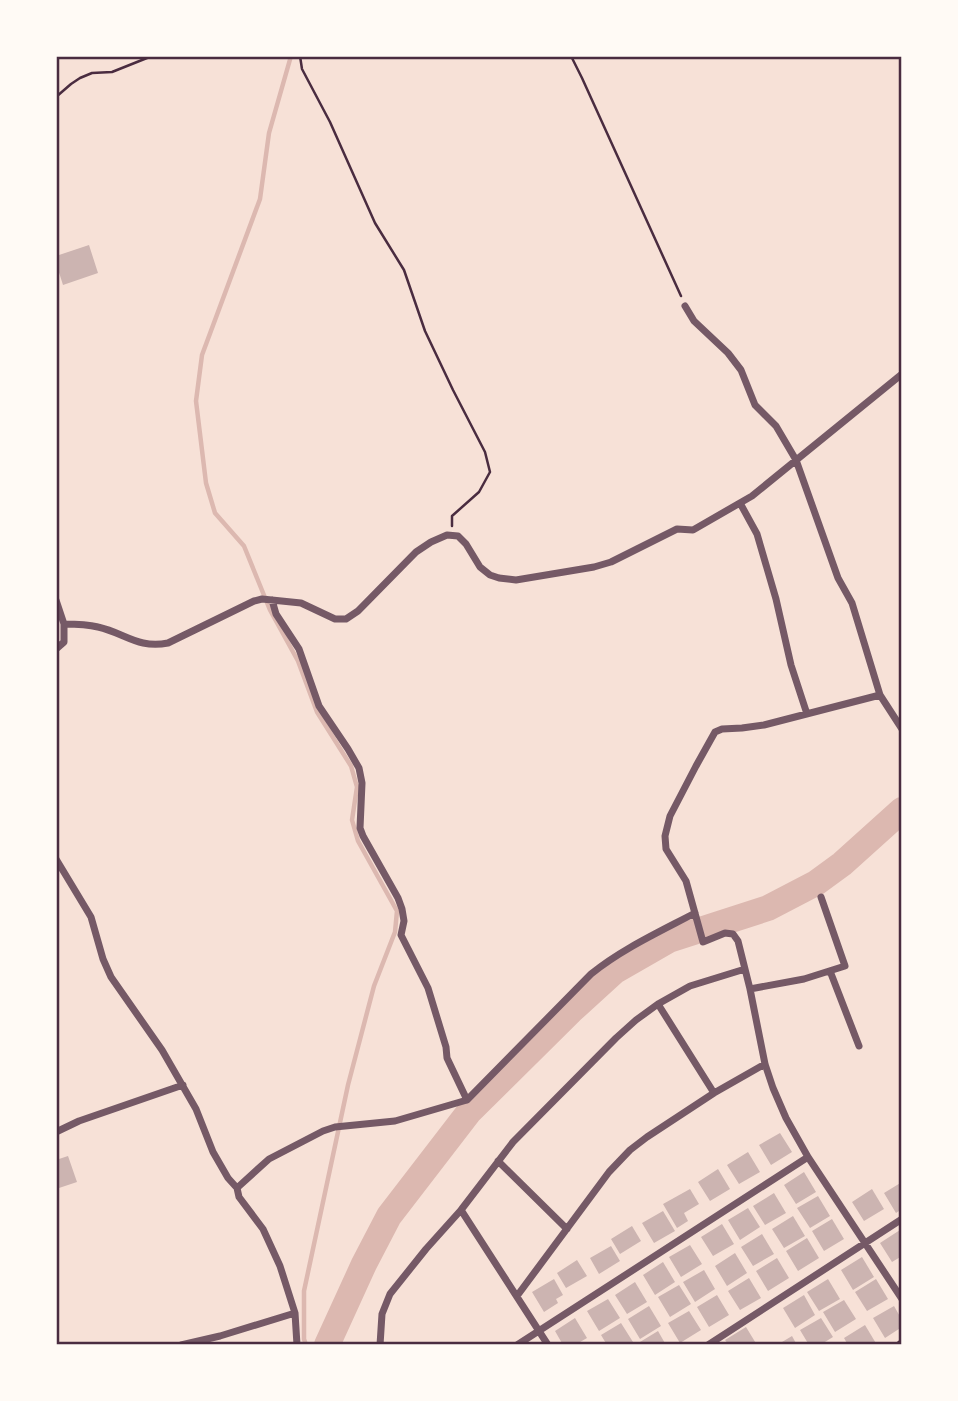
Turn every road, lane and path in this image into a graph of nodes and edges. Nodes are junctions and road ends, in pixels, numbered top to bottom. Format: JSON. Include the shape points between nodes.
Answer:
{"nodes":[{"id":1,"x":152,"y":56,"type":"edge"},
{"id":2,"x":300,"y":56,"type":"edge"},
{"id":3,"x":571,"y":56,"type":"edge"},
{"id":4,"x":56,"y":97,"type":"edge"},
{"id":5,"x":685,"y":306,"type":"joint"},
{"id":6,"x":902,"y":374,"type":"edge"},
{"id":7,"x":796,"y":460,"type":"junction"},
{"id":8,"x":740,"y":503,"type":"junction"},
{"id":9,"x":452,"y":536,"type":"junction"},
{"id":10,"x":56,"y":600,"type":"edge"},
{"id":11,"x":268,"y":600,"type":"junction"},
{"id":12,"x":64,"y":624,"type":"junction"},
{"id":13,"x":56,"y":649,"type":"edge"},
{"id":14,"x":880,"y":695,"type":"junction"},
{"id":15,"x":807,"y":714,"type":"junction"},
{"id":16,"x":902,"y":729,"type":"edge"},
{"id":17,"x":56,"y":859,"type":"edge"},
{"id":18,"x":821,"y":897,"type":"dead end"},
{"id":19,"x":695,"y":913,"type":"junction"},
{"id":20,"x":745,"y":969,"type":"junction"},
{"id":21,"x":830,"y":971,"type":"junction"},
{"id":22,"x":750,"y":989,"type":"junction"},
{"id":23,"x":657,"y":1004,"type":"junction"},
{"id":24,"x":859,"y":1046,"type":"dead end"},
{"id":25,"x":765,"y":1064,"type":"junction"},
{"id":26,"x":183,"y":1085,"type":"junction"},
{"id":27,"x":714,"y":1093,"type":"junction"},
{"id":28,"x":467,"y":1100,"type":"junction"},
{"id":29,"x":56,"y":1132,"type":"edge"},
{"id":30,"x":808,"y":1157,"type":"junction"},
{"id":31,"x":498,"y":1161,"type":"junction"},
{"id":32,"x":237,"y":1188,"type":"junction"},
{"id":33,"x":461,"y":1210,"type":"junction"},
{"id":34,"x":902,"y":1219,"type":"edge"},
{"id":35,"x":567,"y":1230,"type":"junction"},
{"id":36,"x":865,"y":1242,"type":"junction"},
{"id":37,"x":517,"y":1296,"type":"junction"},
{"id":38,"x":902,"y":1299,"type":"edge"},
{"id":39,"x":295,"y":1313,"type":"junction"},
{"id":40,"x":539,"y":1331,"type":"junction"},
{"id":41,"x":181,"y":1345,"type":"edge"},
{"id":42,"x":297,"y":1345,"type":"edge"},
{"id":43,"x":380,"y":1345,"type":"edge"},
{"id":44,"x":517,"y":1345,"type":"edge"},
{"id":45,"x":548,"y":1345,"type":"edge"},
{"id":46,"x":708,"y":1345,"type":"edge"}],
"edges":[{"from":1,"to":4,"type":"path","via":[[80,78]]},
{"from":2,"to":9,"type":"path","via":[[302,69],[375,223],[404,270],[425,331],[485,452],[490,472],[479,492],[452,516]]},
{"from":3,"to":5,"type":"path"},
{"from":5,"to":7,"type":"street","via":[[741,370],[755,404],[776,426]]},
{"from":6,"to":7,"type":"street"},
{"from":7,"to":8,"type":"street"},
{"from":7,"to":14,"type":"street","via":[[838,578],[852,603]]},
{"from":8,"to":9,"type":"street","via":[[693,530],[677,529],[594,568],[516,580],[489,575],[466,544]]},
{"from":8,"to":15,"type":"street","via":[[757,534]]},
{"from":9,"to":11,"type":"street","via":[[416,552],[346,619],[335,619],[301,603]]},
{"from":10,"to":12,"type":"street"},
{"from":11,"to":12,"type":"street","via":[[254,601],[154,646],[100,627]]},
{"from":11,"to":28,"type":"street","via":[[299,649],[319,706],[359,768],[360,828],[398,898],[404,921],[401,934],[428,988],[447,1058]]},
{"from":12,"to":13,"type":"street","via":[[64,642]]},
{"from":14,"to":15,"type":"street"},
{"from":14,"to":16,"type":"street"},
{"from":15,"to":19,"type":"street","via":[[715,732],[670,816],[665,836],[666,849],[686,881]]},
{"from":17,"to":26,"type":"street","via":[[91,917],[111,977]]},
{"from":18,"to":21,"type":"street","via":[[845,966]]},
{"from":19,"to":20,"type":"street","via":[[703,942],[733,934]]},
{"from":19,"to":28,"type":"street","via":[[599,968]]},
{"from":20,"to":22,"type":"street"},
{"from":20,"to":23,"type":"street","via":[[690,986]]},
{"from":21,"to":22,"type":"street"},
{"from":21,"to":24,"type":"street"},
{"from":22,"to":25,"type":"street"},
{"from":23,"to":27,"type":"street"},
{"from":23,"to":31,"type":"street","via":[[616,1038]]},
{"from":25,"to":27,"type":"street"},
{"from":25,"to":30,"type":"street","via":[[786,1118]]},
{"from":26,"to":29,"type":"street"},
{"from":26,"to":32,"type":"street","via":[[213,1152]]},
{"from":27,"to":35,"type":"street","via":[[629,1150]]},
{"from":28,"to":32,"type":"street","via":[[395,1121],[323,1131],[269,1159]]},
{"from":30,"to":36,"type":"street"},
{"from":30,"to":40,"type":"street"},
{"from":31,"to":33,"type":"street"},
{"from":31,"to":35,"type":"street"},
{"from":32,"to":39,"type":"street","via":[[280,1266]]},
{"from":33,"to":37,"type":"street"},
{"from":33,"to":43,"type":"street","via":[[390,1294],[382,1314]]},
{"from":34,"to":36,"type":"street"},
{"from":35,"to":37,"type":"street"},
{"from":36,"to":38,"type":"street"},
{"from":36,"to":46,"type":"street"},
{"from":37,"to":40,"type":"street"},
{"from":39,"to":41,"type":"street"},
{"from":39,"to":42,"type":"street"},
{"from":40,"to":44,"type":"street"},
{"from":40,"to":45,"type":"street"}]}
